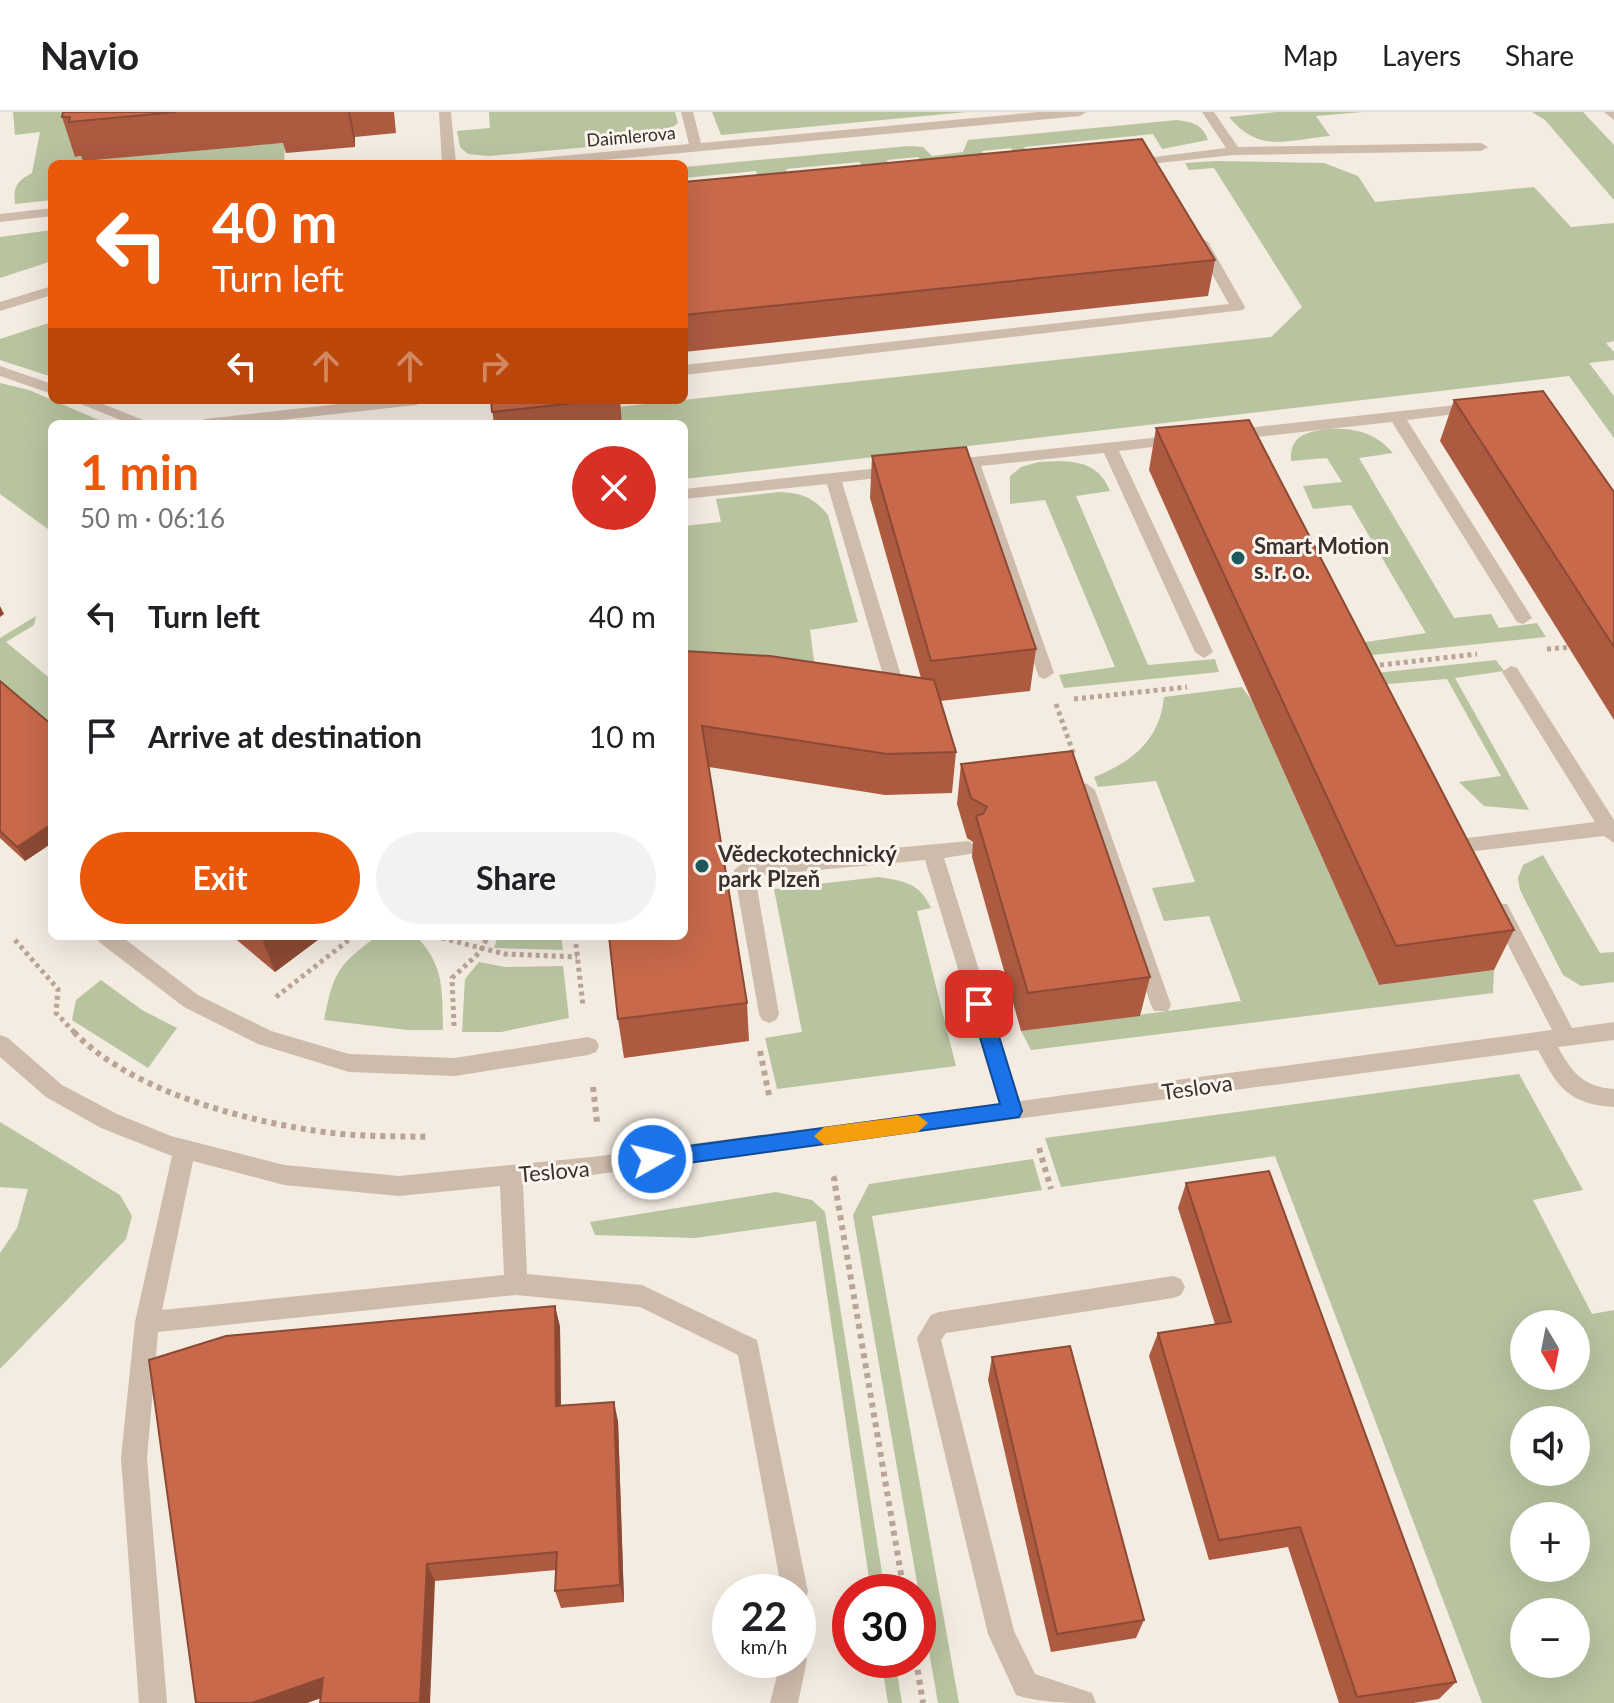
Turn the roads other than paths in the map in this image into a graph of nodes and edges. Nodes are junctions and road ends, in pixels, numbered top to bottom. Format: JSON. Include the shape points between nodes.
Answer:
{"nodes":[{"id":1,"x":445,"y":112,"type":"edge"},
{"id":2,"x":687,"y":112,"type":"edge"},
{"id":3,"x":1080,"y":112,"type":"edge"},
{"id":4,"x":1208,"y":112,"type":"edge"},
{"id":5,"x":1481,"y":147,"type":"dead end"},
{"id":6,"x":696,"y":148,"type":"junction"},
{"id":7,"x":1234,"y":151,"type":"junction"},
{"id":8,"x":449,"y":160,"type":"edge"},
{"id":9,"x":563,"y":160,"type":"edge"},
{"id":10,"x":1138,"y":162,"type":"edge"},
{"id":11,"x":48,"y":212,"type":"edge"},
{"id":12,"x":0,"y":218,"type":"edge"},
{"id":13,"x":1192,"y":227,"type":"edge"},
{"id":14,"x":48,"y":291,"type":"edge"},
{"id":15,"x":0,"y":307,"type":"edge"},
{"id":16,"x":688,"y":370,"type":"edge"},
{"id":17,"x":0,"y":371,"type":"edge"},
{"id":18,"x":48,"y":388,"type":"edge"},
{"id":19,"x":381,"y":404,"type":"edge"},
{"id":20,"x":1496,"y":406,"type":"edge"},
{"id":21,"x":117,"y":407,"type":"edge"},
{"id":22,"x":1397,"y":417,"type":"junction"},
{"id":23,"x":138,"y":420,"type":"edge"},
{"id":24,"x":240,"y":420,"type":"edge"},
{"id":25,"x":1110,"y":448,"type":"junction"},
{"id":26,"x":972,"y":463,"type":"junction"},
{"id":27,"x":833,"y":478,"type":"junction"},
{"id":28,"x":688,"y":494,"type":"edge"},
{"id":29,"x":1523,"y":618,"type":"dead end"},
{"id":30,"x":1204,"y":652,"type":"dead end"},
{"id":31,"x":1511,"y":672,"type":"dead end"},
{"id":32,"x":1045,"y":673,"type":"dead end"},
{"id":33,"x":894,"y":682,"type":"edge"},
{"id":34,"x":1086,"y":790,"type":"edge"},
{"id":35,"x":1612,"y":832,"type":"edge"},
{"id":36,"x":1102,"y":835,"type":"junction"},
{"id":37,"x":1080,"y":837,"type":"edge"},
{"id":38,"x":1466,"y":845,"type":"edge"},
{"id":39,"x":969,"y":848,"type":"dead end"},
{"id":40,"x":932,"y":851,"type":"junction"},
{"id":41,"x":1494,"y":897,"type":"edge"},
{"id":42,"x":111,"y":940,"type":"edge"},
{"id":43,"x":1161,"y":1005,"type":"dead end"},
{"id":44,"x":769,"y":1014,"type":"road end"},
{"id":45,"x":1614,"y":1031,"type":"edge"},
{"id":46,"x":1555,"y":1040,"type":"junction"},
{"id":47,"x":0,"y":1044,"type":"edge"},
{"id":48,"x":588,"y":1046,"type":"dead end"},
{"id":49,"x":1614,"y":1098,"type":"edge"},
{"id":50,"x":1012,"y":1111,"type":"junction"},
{"id":51,"x":184,"y":1150,"type":"junction"},
{"id":52,"x":511,"y":1175,"type":"junction"},
{"id":53,"x":516,"y":1284,"type":"junction"},
{"id":54,"x":1173,"y":1287,"type":"dead end"},
{"id":55,"x":147,"y":1322,"type":"junction"},
{"id":56,"x":792,"y":1574,"type":"edge"},
{"id":57,"x":790,"y":1678,"type":"edge"},
{"id":58,"x":153,"y":1703,"type":"edge"},
{"id":59,"x":784,"y":1703,"type":"edge"},
{"id":60,"x":1082,"y":1703,"type":"edge"}],
"edges":[{"from":1,"to":8,"type":"street"},
{"from":2,"to":6,"type":"street"},
{"from":3,"to":6,"type":"street","name":"Daimlerova"},
{"from":4,"to":7,"type":"street"},
{"from":5,"to":7,"type":"street"},
{"from":6,"to":9,"type":"street","name":"Daimlerova"},
{"from":7,"to":10,"type":"street","via":[[1157,167]]},
{"from":11,"to":12,"type":"street"},
{"from":13,"to":16,"type":"street","via":[[1238,307]]},
{"from":14,"to":15,"type":"street"},
{"from":17,"to":18,"type":"street"},
{"from":19,"to":24,"type":"street"},
{"from":20,"to":22,"type":"street"},
{"from":21,"to":23,"type":"street"},
{"from":22,"to":25,"type":"street","via":[[1255,440]]},
{"from":22,"to":29,"type":"street"},
{"from":25,"to":26,"type":"street"},
{"from":25,"to":30,"type":"street"},
{"from":26,"to":27,"type":"street"},
{"from":26,"to":32,"type":"street"},
{"from":27,"to":28,"type":"street"},
{"from":27,"to":33,"type":"street"},
{"from":31,"to":35,"type":"street"},
{"from":34,"to":36,"type":"street"},
{"from":35,"to":38,"type":"street"},
{"from":36,"to":37,"type":"street"},
{"from":36,"to":43,"type":"street"},
{"from":39,"to":40,"type":"street"},
{"from":40,"to":44,"type":"street","via":[[744,870]]},
{"from":40,"to":50,"type":"street"},
{"from":41,"to":46,"type":"street"},
{"from":42,"to":48,"type":"street","via":[[191,1001],[265,1038],[349,1063],[455,1067]]},
{"from":45,"to":46,"type":"street","name":"Teslova"},
{"from":46,"to":49,"type":"street","via":[[1569,1086],[1591,1098]]},
{"from":46,"to":50,"type":"street","name":"Teslova"},
{"from":47,"to":51,"type":"street","name":"Teslova","via":[[54,1091],[109,1121]]},
{"from":50,"to":52,"type":"street","name":"Teslova"},
{"from":51,"to":52,"type":"street","name":"Teslova","via":[[284,1175],[399,1186]]},
{"from":51,"to":55,"type":"street"},
{"from":52,"to":53,"type":"street"},
{"from":53,"to":55,"type":"street"},
{"from":53,"to":56,"type":"street","via":[[642,1296],[749,1348]]},
{"from":54,"to":60,"type":"street","via":[[939,1323],[929,1338],[1001,1634],[1026,1685]]},
{"from":55,"to":58,"type":"street","via":[[134,1458]]},
{"from":57,"to":59,"type":"street"}]}
